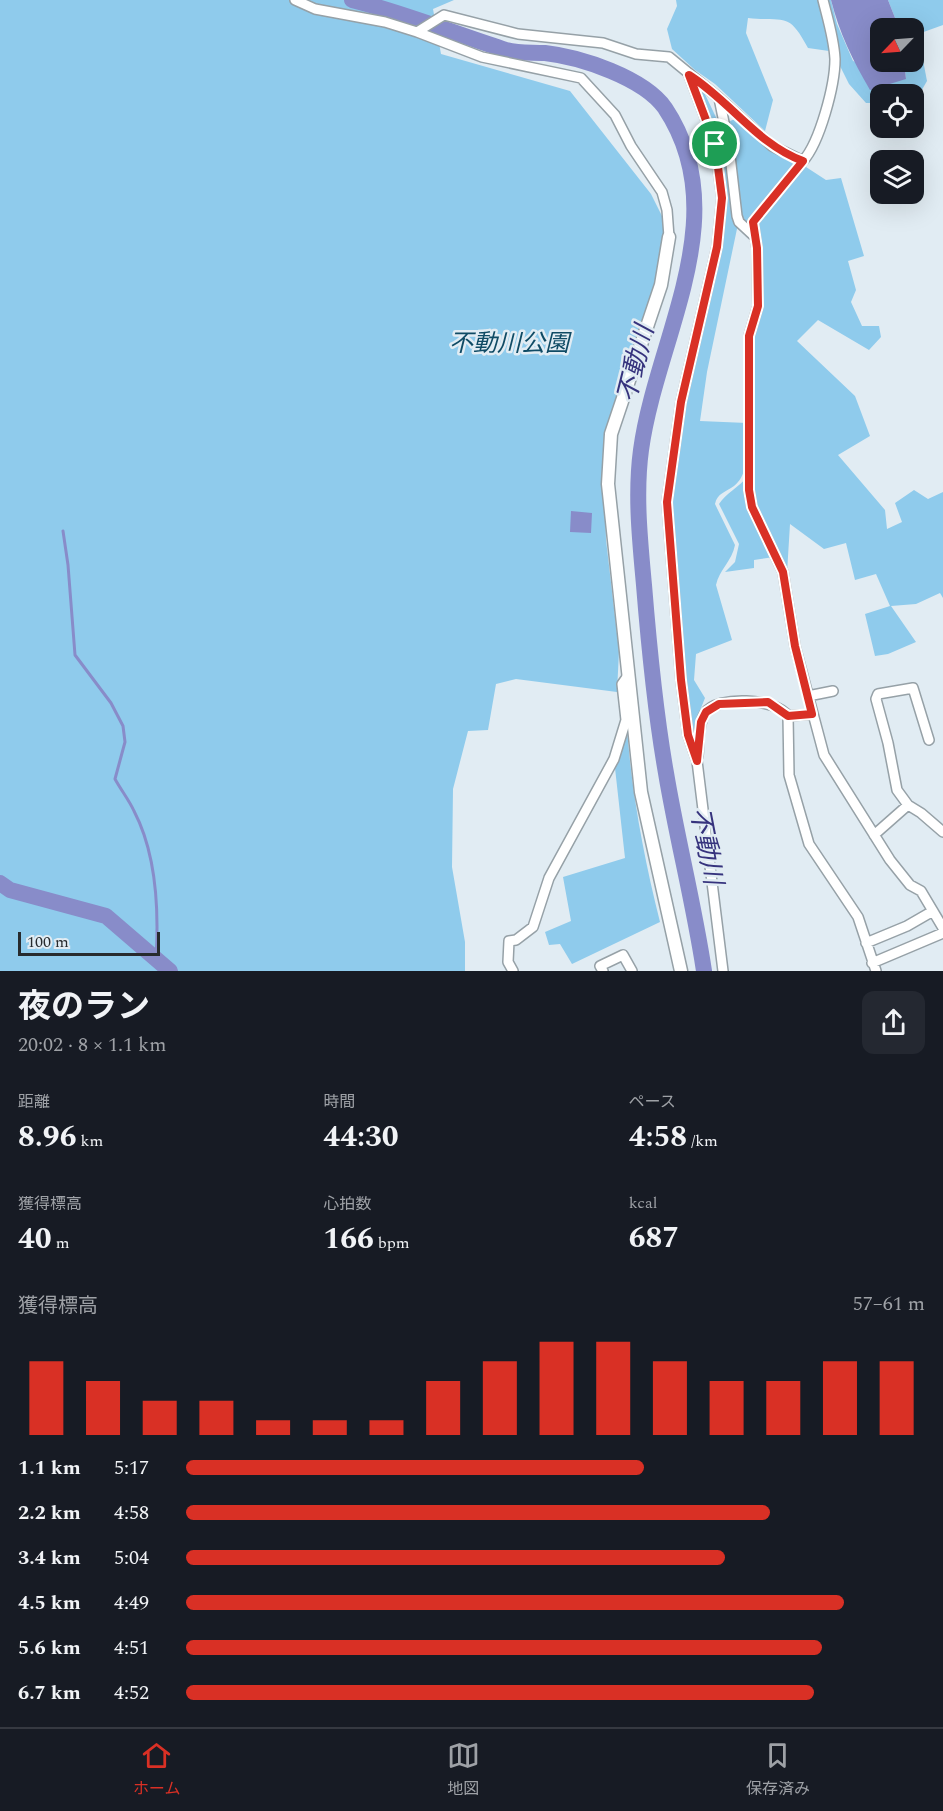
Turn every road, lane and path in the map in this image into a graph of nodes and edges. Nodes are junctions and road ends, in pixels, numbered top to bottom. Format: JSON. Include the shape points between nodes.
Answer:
{"nodes":[{"id":1,"x":295,"y":0,"type":"edge"},
{"id":2,"x":823,"y":0,"type":"edge"},
{"id":3,"x":420,"y":29,"type":"junction"},
{"id":4,"x":689,"y":75,"type":"junction"},
{"id":5,"x":719,"y":98,"type":"junction"},
{"id":6,"x":803,"y":161,"type":"junction"},
{"id":7,"x":669,"y":237,"type":"joint"},
{"id":8,"x":755,"y":237,"type":"junction"},
{"id":9,"x":627,"y":677,"type":"junction"},
{"id":10,"x":833,"y":691,"type":"dead end"},
{"id":11,"x":808,"y":696,"type":"junction"},
{"id":12,"x":812,"y":714,"type":"junction"},
{"id":13,"x":788,"y":716,"type":"junction"},
{"id":14,"x":929,"y":740,"type":"dead end"},
{"id":15,"x":697,"y":761,"type":"junction"},
{"id":16,"x":908,"y":805,"type":"junction"},
{"id":17,"x":943,"y":817,"type":"edge"},
{"id":18,"x":935,"y":824,"type":"junction"},
{"id":19,"x":943,"y":832,"type":"edge"},
{"id":20,"x":874,"y":835,"type":"junction"},
{"id":21,"x":933,"y":911,"type":"junction"},
{"id":22,"x":943,"y":928,"type":"edge"},
{"id":23,"x":943,"y":933,"type":"edge"},
{"id":24,"x":866,"y":943,"type":"junction"},
{"id":25,"x":874,"y":967,"type":"edge"},
{"id":26,"x":513,"y":971,"type":"edge"},
{"id":27,"x":603,"y":971,"type":"edge"},
{"id":28,"x":632,"y":971,"type":"edge"},
{"id":29,"x":681,"y":971,"type":"edge"},
{"id":30,"x":723,"y":971,"type":"edge"}],
"edges":[{"from":1,"to":3,"type":"street","via":[[315,9]]},
{"from":2,"to":6,"type":"street","via":[[835,62],[816,141]]},
{"from":3,"to":4,"type":"street","via":[[440,16],[518,34],[603,43],[636,54],[669,57]]},
{"from":3,"to":7,"type":"street","via":[[482,57],[581,78],[615,115],[662,192]]},
{"from":4,"to":5,"type":"street"},
{"from":4,"to":15,"type":"street","via":[[715,144],[722,198],[717,247],[681,402],[667,502],[681,680],[688,735]]},
{"from":5,"to":6,"type":"street","via":[[772,146]]},
{"from":5,"to":8,"type":"street","via":[[737,216]]},
{"from":6,"to":8,"type":"street","via":[[756,216],[752,229]]},
{"from":7,"to":9,"type":"street","via":[[661,285],[618,410],[609,458]]},
{"from":8,"to":11,"type":"street","via":[[758,306],[749,336],[749,490],[752,507],[783,572]]},
{"from":9,"to":26,"type":"street","via":[[622,684],[626,720],[614,759],[549,878],[533,927],[509,941],[508,962]]},
{"from":9,"to":29,"type":"street","via":[[640,792]]},
{"from":10,"to":11,"type":"street"},
{"from":11,"to":12,"type":"street"},
{"from":12,"to":13,"type":"street"},
{"from":12,"to":20,"type":"street","via":[[824,755]]},
{"from":13,"to":15,"type":"street","via":[[768,702],[714,706],[701,722]]},
{"from":13,"to":24,"type":"street","via":[[789,775],[809,844],[854,908]]},
{"from":14,"to":16,"type":"street","via":[[913,688],[878,694],[897,790]]},
{"from":15,"to":30,"type":"street"},
{"from":16,"to":18,"type":"street"},
{"from":16,"to":20,"type":"street"},
{"from":17,"to":18,"type":"street"},
{"from":18,"to":19,"type":"street"},
{"from":20,"to":21,"type":"street"},
{"from":21,"to":22,"type":"street"},
{"from":21,"to":24,"type":"street"},
{"from":23,"to":25,"type":"street"},
{"from":24,"to":25,"type":"street"},
{"from":27,"to":28,"type":"street","via":[[600,966],[623,955]]}]}
